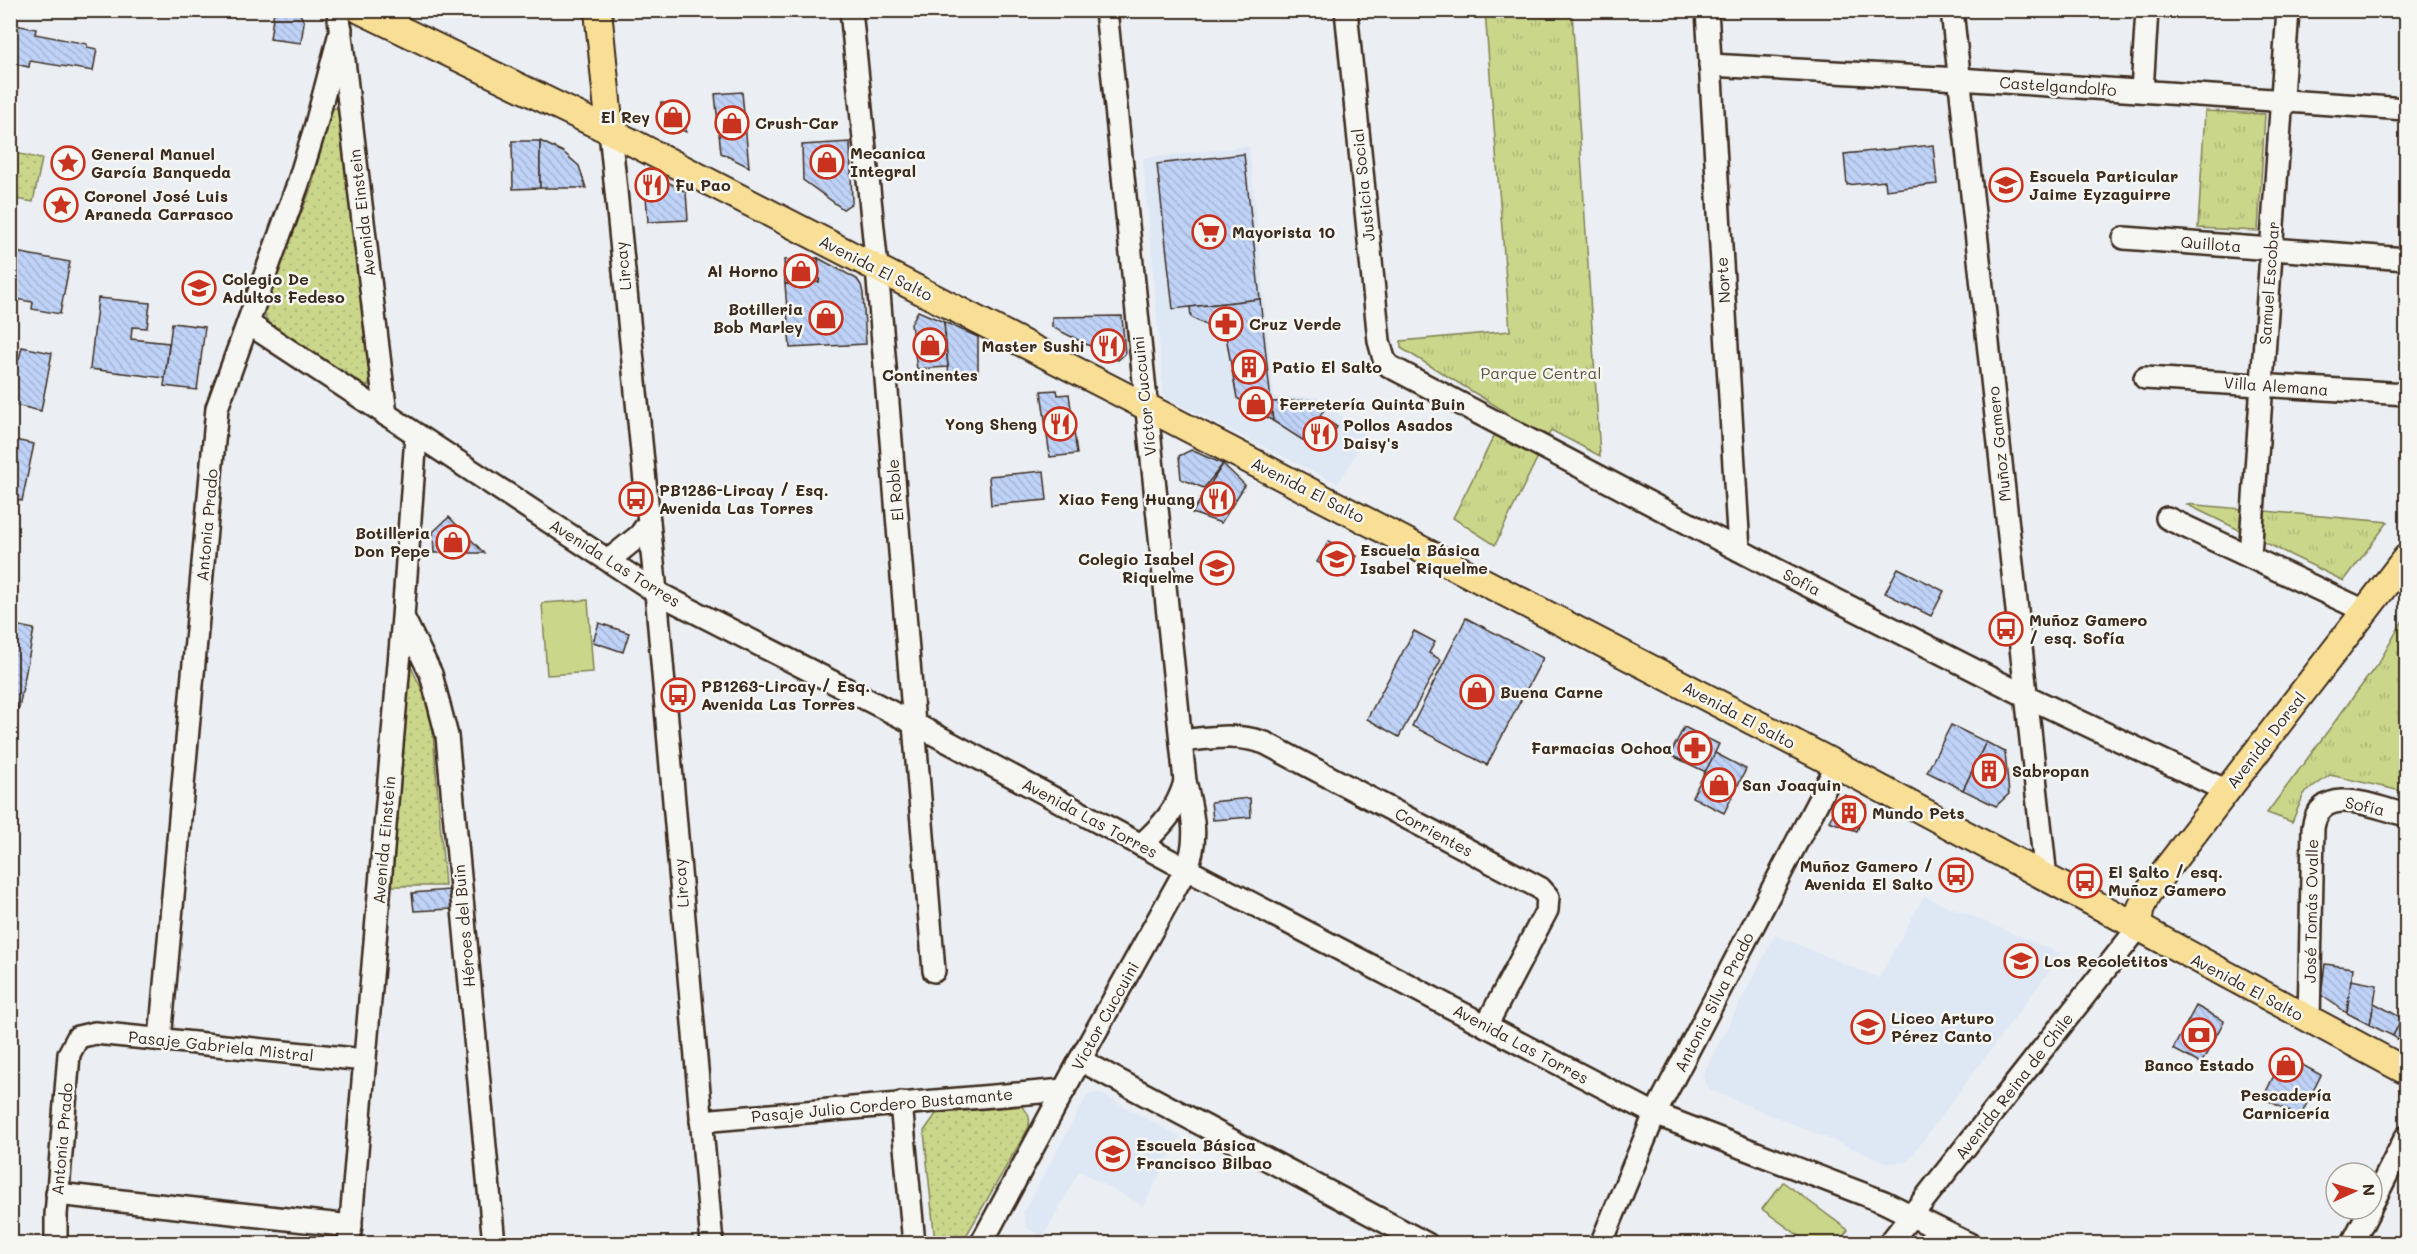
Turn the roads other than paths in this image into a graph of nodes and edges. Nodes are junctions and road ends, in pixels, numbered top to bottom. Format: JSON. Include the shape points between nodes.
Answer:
{"nodes":[{"id":1,"x":360,"y":10,"type":"edge"},
{"id":2,"x":598,"y":10,"type":"edge"},
{"id":3,"x":851,"y":10,"type":"edge"},
{"id":4,"x":1106,"y":10,"type":"edge"},
{"id":5,"x":1346,"y":10,"type":"edge"},
{"id":6,"x":1707,"y":10,"type":"edge"},
{"id":7,"x":1952,"y":10,"type":"edge"},
{"id":8,"x":2147,"y":10,"type":"edge"},
{"id":9,"x":2288,"y":10,"type":"edge"},
{"id":10,"x":340,"y":20,"type":"edge"},
{"id":11,"x":1710,"y":65,"type":"junction"},
{"id":12,"x":1959,"y":79,"type":"junction"},
{"id":13,"x":2142,"y":91,"type":"junction"},
{"id":14,"x":2282,"y":101,"type":"junction"},
{"id":15,"x":2406,"y":109,"type":"edge"},
{"id":16,"x":610,"y":131,"type":"junction"},
{"id":17,"x":2124,"y":238,"type":"dead end"},
{"id":18,"x":2271,"y":248,"type":"junction"},
{"id":19,"x":2406,"y":258,"type":"edge"},
{"id":20,"x":877,"y":268,"type":"junction"},
{"id":21,"x":249,"y":324,"type":"junction"},
{"id":22,"x":1384,"y":360,"type":"joint"},
{"id":23,"x":2145,"y":378,"type":"dead end"},
{"id":24,"x":2262,"y":385,"type":"junction"},
{"id":25,"x":2406,"y":394,"type":"edge"},
{"id":26,"x":1145,"y":406,"type":"junction"},
{"id":27,"x":386,"y":416,"type":"junction"},
{"id":28,"x":416,"y":435,"type":"junction"},
{"id":29,"x":2167,"y":518,"type":"dead end"},
{"id":30,"x":649,"y":522,"type":"junction"},
{"id":31,"x":1739,"y":550,"type":"junction"},
{"id":32,"x":2250,"y":556,"type":"junction"},
{"id":33,"x":2406,"y":558,"type":"edge"},
{"id":34,"x":609,"y":560,"type":"junction"},
{"id":35,"x":656,"y":592,"type":"junction"},
{"id":36,"x":2365,"y":611,"type":"junction"},
{"id":37,"x":403,"y":617,"type":"junction"},
{"id":38,"x":2026,"y":696,"type":"junction"},
{"id":39,"x":914,"y":723,"type":"junction"},
{"id":40,"x":1181,"y":741,"type":"junction"},
{"id":41,"x":1837,"y":765,"type":"junction"},
{"id":42,"x":1185,"y":781,"type":"junction"},
{"id":43,"x":2227,"y":791,"type":"junction"},
{"id":44,"x":2324,"y":806,"type":"joint"},
{"id":45,"x":2406,"y":815,"type":"edge"},
{"id":46,"x":1141,"y":845,"type":"junction"},
{"id":47,"x":1186,"y":869,"type":"junction"},
{"id":48,"x":2046,"y":878,"type":"junction"},
{"id":49,"x":2138,"y":928,"type":"junction"},
{"id":50,"x":934,"y":971,"type":"dead end"},
{"id":51,"x":2309,"y":1020,"type":"junction"},
{"id":52,"x":1486,"y":1026,"type":"junction"},
{"id":53,"x":78,"y":1037,"type":"joint"},
{"id":54,"x":160,"y":1040,"type":"junction"},
{"id":55,"x":365,"y":1060,"type":"junction"},
{"id":56,"x":1080,"y":1060,"type":"junction"},
{"id":57,"x":2406,"y":1071,"type":"edge"},
{"id":58,"x":1064,"y":1090,"type":"junction"},
{"id":59,"x":901,"y":1103,"type":"junction"},
{"id":60,"x":1655,"y":1114,"type":"junction"},
{"id":61,"x":701,"y":1121,"type":"junction"},
{"id":62,"x":2406,"y":1137,"type":"edge"},
{"id":63,"x":2384,"y":1180,"type":"edge"},
{"id":64,"x":57,"y":1194,"type":"junction"},
{"id":65,"x":1912,"y":1215,"type":"junction"},
{"id":66,"x":2364,"y":1221,"type":"edge"},
{"id":67,"x":350,"y":1235,"type":"edge"},
{"id":68,"x":987,"y":1242,"type":"edge"},
{"id":69,"x":56,"y":1244,"type":"edge"},
{"id":70,"x":494,"y":1244,"type":"edge"},
{"id":71,"x":712,"y":1244,"type":"edge"},
{"id":72,"x":914,"y":1244,"type":"edge"},
{"id":73,"x":1427,"y":1244,"type":"edge"},
{"id":74,"x":1600,"y":1244,"type":"edge"},
{"id":75,"x":1889,"y":1244,"type":"edge"},
{"id":76,"x":1969,"y":1244,"type":"edge"},
{"id":77,"x":2352,"y":1244,"type":"edge"}],
"edges":[{"from":1,"to":16,"type":"main road","name":"Avenida El Salto"},
{"from":2,"to":16,"type":"main road","name":"Lircay"},
{"from":3,"to":20,"type":"street","name":"El Roble"},
{"from":4,"to":26,"type":"street","name":"Víctor Cuccuini"},
{"from":5,"to":22,"type":"street","name":"Justicia Social"},
{"from":6,"to":11,"type":"street","name":"Norte"},
{"from":7,"to":12,"type":"street","name":"Muñoz Gamero"},
{"from":8,"to":13,"type":"street"},
{"from":9,"to":14,"type":"street","name":"Samuel Escobar"},
{"from":10,"to":21,"type":"street","name":"Antonia Prado","via":[[315,128]]},
{"from":10,"to":27,"type":"street","name":"Avenida Einstein"},
{"from":11,"to":12,"type":"street","name":"Castelgandolfo"},
{"from":11,"to":31,"type":"street","name":"Norte"},
{"from":12,"to":13,"type":"street","name":"Castelgandolfo"},
{"from":12,"to":38,"type":"street","name":"Muñoz Gamero"},
{"from":13,"to":14,"type":"street","name":"Castelgandolfo"},
{"from":14,"to":15,"type":"street","name":"Castelgandolfo"},
{"from":14,"to":18,"type":"street","name":"Samuel Escobar"},
{"from":16,"to":20,"type":"main road","name":"Avenida El Salto"},
{"from":16,"to":30,"type":"street","name":"Lircay"},
{"from":17,"to":18,"type":"street","name":"Quillota"},
{"from":18,"to":19,"type":"street","name":"Quillota"},
{"from":18,"to":24,"type":"street","name":"Samuel Escobar"},
{"from":20,"to":26,"type":"main road","name":"Avenida El Salto"},
{"from":20,"to":39,"type":"street","name":"El Roble"},
{"from":21,"to":27,"type":"street","name":"Avenida Las Torres"},
{"from":21,"to":54,"type":"street","name":"Antonia Prado","via":[[217,408]]},
{"from":22,"to":31,"type":"street","name":"Sofía","via":[[1396,372]]},
{"from":23,"to":24,"type":"street","name":"Villa Alemana"},
{"from":24,"to":25,"type":"street","name":"Villa Alemana"},
{"from":24,"to":32,"type":"street","name":"Samuel Escobar"},
{"from":26,"to":40,"type":"street","name":"Víctor Cuccuini"},
{"from":26,"to":41,"type":"main road","name":"Avenida El Salto"},
{"from":27,"to":28,"type":"street","name":"Avenida Las Torres"},
{"from":28,"to":34,"type":"street","name":"Avenida Las Torres"},
{"from":28,"to":37,"type":"street","name":"Avenida Einstein"},
{"from":29,"to":32,"type":"street"},
{"from":30,"to":34,"type":"street","via":[[640,535]]},
{"from":30,"to":35,"type":"street","name":"Lircay"},
{"from":31,"to":38,"type":"street","name":"Sofía"},
{"from":32,"to":36,"type":"street"},
{"from":33,"to":36,"type":"main road","name":"Avenida Dorsal"},
{"from":34,"to":35,"type":"street","name":"Avenida Las Torres"},
{"from":35,"to":39,"type":"street","name":"Avenida Las Torres"},
{"from":35,"to":61,"type":"street","name":"Lircay"},
{"from":36,"to":43,"type":"main road","name":"Avenida Dorsal"},
{"from":37,"to":55,"type":"street","name":"Avenida Einstein"},
{"from":37,"to":70,"type":"street","name":"Héroes del Buin","via":[[431,674],[447,736]]},
{"from":38,"to":43,"type":"street","name":"Sofía"},
{"from":38,"to":48,"type":"street","name":"Muñoz Gamero"},
{"from":39,"to":46,"type":"street","name":"Avenida Las Torres"},
{"from":39,"to":50,"type":"street","name":"El Roble"},
{"from":40,"to":42,"type":"street","name":"Víctor Cuccuini"},
{"from":40,"to":52,"type":"street","name":"Corrientes","via":[[1228,736],[1265,743],[1540,888],[1548,897],[1546,910]]},
{"from":41,"to":48,"type":"main road","name":"Avenida El Salto"},
{"from":41,"to":60,"type":"street","name":"Antonia Silva Prado"},
{"from":42,"to":46,"type":"street","name":"Víctor Cuccuini","via":[[1172,815]]},
{"from":42,"to":47,"type":"street","name":"Víctor Cuccuini","via":[[1195,831],[1192,857]]},
{"from":43,"to":49,"type":"main road","name":"Avenida Dorsal","via":[[2147,894]]},
{"from":44,"to":45,"type":"street","name":"Sofía","via":[[2337,800],[2348,801]]},
{"from":44,"to":51,"type":"street","name":"José Tomás Ovalle","via":[[2313,828]]},
{"from":46,"to":47,"type":"street","name":"Avenida Las Torres"},
{"from":47,"to":52,"type":"street","name":"Avenida Las Torres"},
{"from":47,"to":56,"type":"street","name":"Víctor Cuccuini"},
{"from":48,"to":49,"type":"main road","name":"Avenida El Salto"},
{"from":49,"to":51,"type":"main road","name":"Avenida El Salto"},
{"from":49,"to":65,"type":"street","name":"Avenida Reina de Chile"},
{"from":51,"to":57,"type":"main road","name":"Avenida El Salto"},
{"from":52,"to":60,"type":"street","name":"Avenida Las Torres"},
{"from":53,"to":54,"type":"street","name":"Pasaje Gabriela Mistral","via":[[95,1033]]},
{"from":53,"to":64,"type":"street","name":"Antonia Prado","via":[[69,1054]]},
{"from":54,"to":55,"type":"street","name":"Pasaje Gabriela Mistral"},
{"from":55,"to":67,"type":"street","name":"Avenida Einstein"},
{"from":56,"to":58,"type":"street","name":"Víctor Cuccuini"},
{"from":56,"to":73,"type":"street"},
{"from":58,"to":59,"type":"street","name":"Pasaje Julio Cordero Bustamante"},
{"from":58,"to":68,"type":"street","name":"Víctor Cuccuini"},
{"from":59,"to":61,"type":"street","name":"Pasaje Julio Cordero Bustamante"},
{"from":59,"to":72,"type":"street"},
{"from":60,"to":65,"type":"street","name":"Avenida Las Torres"},
{"from":60,"to":74,"type":"street","name":"Antonia Silva Prado"},
{"from":61,"to":71,"type":"street","name":"Lircay"},
{"from":62,"to":63,"type":"street"},
{"from":64,"to":67,"type":"street"},
{"from":64,"to":69,"type":"street","name":"Antonia Prado"},
{"from":65,"to":75,"type":"street","name":"Avenida Reina de Chile"},
{"from":65,"to":76,"type":"street","name":"Avenida Las Torres"},
{"from":66,"to":77,"type":"street"}]}
